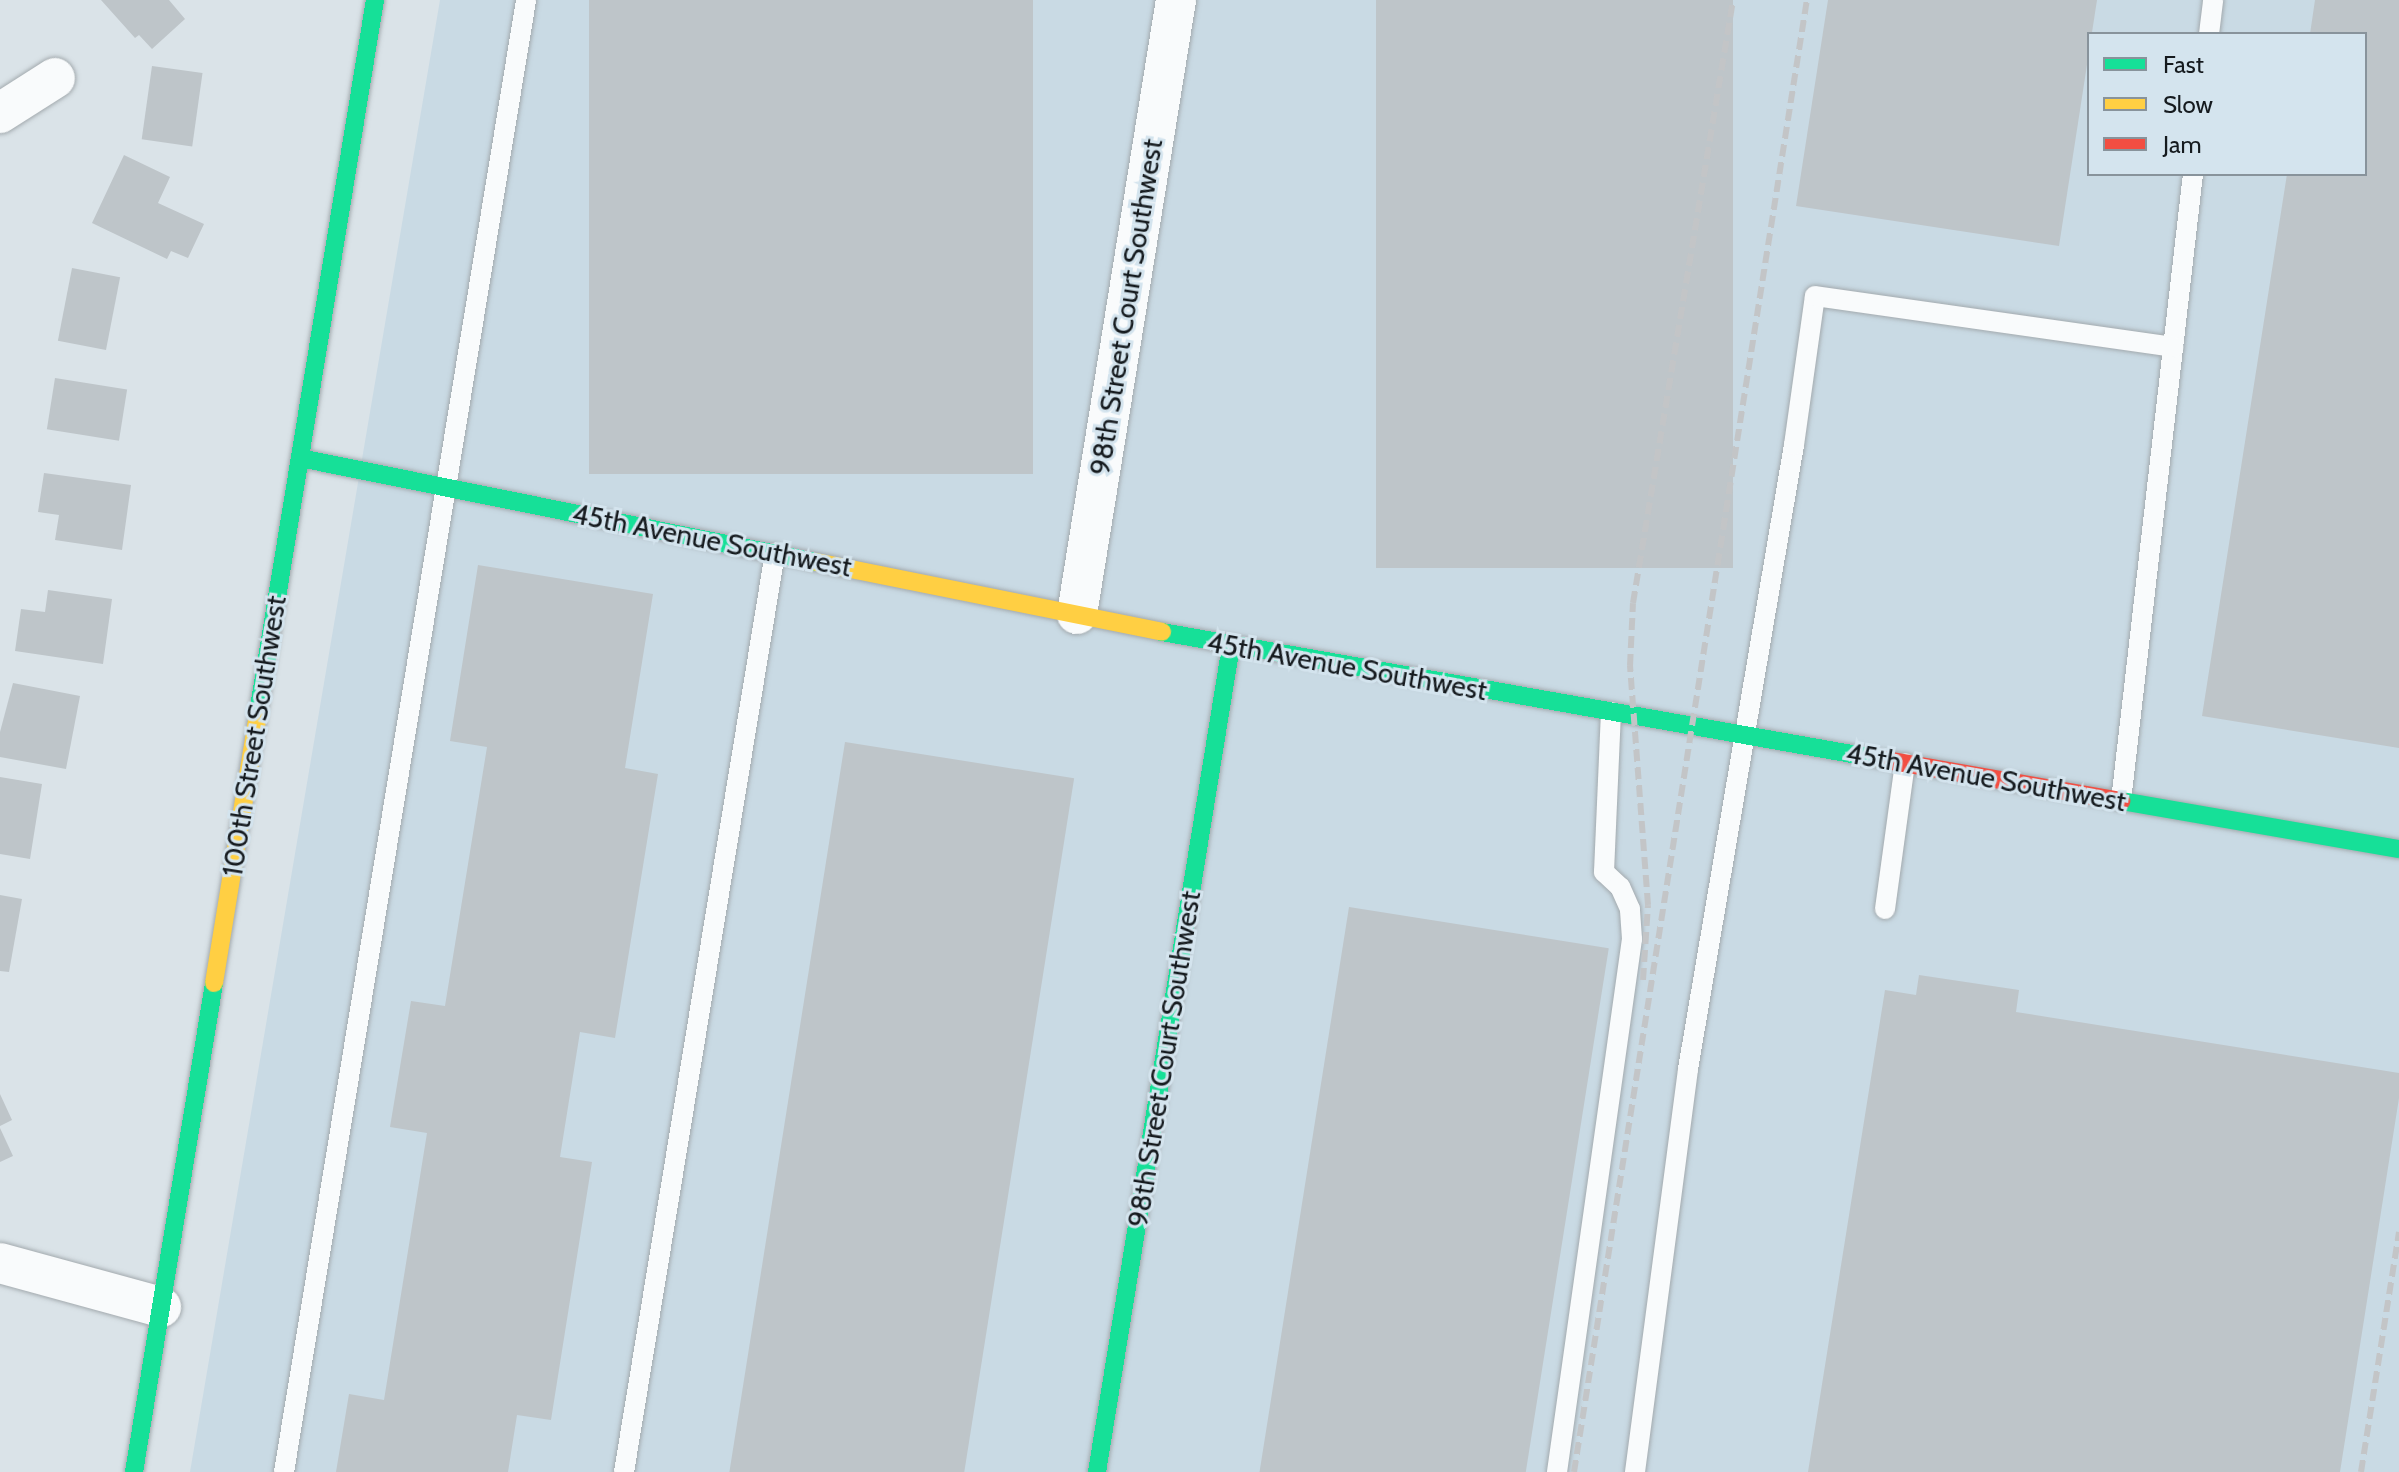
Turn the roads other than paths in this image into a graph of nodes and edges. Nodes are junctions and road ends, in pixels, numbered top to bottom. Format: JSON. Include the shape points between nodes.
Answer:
{"nodes":[{"id":1,"x":375,"y":0,"type":"edge"},
{"id":2,"x":526,"y":0,"type":"edge"},
{"id":3,"x":1176,"y":0,"type":"edge"},
{"id":4,"x":2213,"y":0,"type":"edge"},
{"id":5,"x":2209,"y":32,"type":"edge"},
{"id":6,"x":55,"y":78,"type":"dead end"},
{"id":7,"x":0,"y":113,"type":"edge"},
{"id":8,"x":2193,"y":176,"type":"edge"},
{"id":9,"x":2173,"y":347,"type":"junction"},
{"id":10,"x":300,"y":458,"type":"junction"},
{"id":11,"x":447,"y":488,"type":"junction"},
{"id":12,"x":775,"y":553,"type":"junction"},
{"id":13,"x":1077,"y":614,"type":"junction"},
{"id":14,"x":1231,"y":646,"type":"junction"},
{"id":15,"x":1611,"y":712,"type":"junction"},
{"id":16,"x":1743,"y":735,"type":"junction"},
{"id":17,"x":1905,"y":763,"type":"junction"},
{"id":18,"x":2121,"y":801,"type":"junction"},
{"id":19,"x":2399,"y":849,"type":"edge"},
{"id":20,"x":1885,"y":909,"type":"dead end"},
{"id":21,"x":0,"y":1263,"type":"edge"},
{"id":22,"x":161,"y":1307,"type":"junction"},
{"id":23,"x":134,"y":1472,"type":"edge"},
{"id":24,"x":284,"y":1472,"type":"edge"},
{"id":25,"x":624,"y":1472,"type":"edge"},
{"id":26,"x":1097,"y":1472,"type":"edge"},
{"id":27,"x":1557,"y":1472,"type":"edge"},
{"id":28,"x":1635,"y":1472,"type":"edge"}],
"edges":[{"from":1,"to":10,"type":"street","name":"100th Street Southwest"},
{"from":2,"to":11,"type":"lane"},
{"from":3,"to":13,"type":"street","name":"98th Street Court Southwest"},
{"from":4,"to":5,"type":"lane"},
{"from":6,"to":7,"type":"street"},
{"from":8,"to":9,"type":"lane"},
{"from":9,"to":16,"type":"lane","via":[[1815,296]]},
{"from":9,"to":18,"type":"lane"},
{"from":10,"to":11,"type":"street","name":"45th Avenue Southwest"},
{"from":10,"to":22,"type":"street","name":"100th Street Southwest"},
{"from":11,"to":12,"type":"street","name":"45th Avenue Southwest"},
{"from":11,"to":24,"type":"lane"},
{"from":12,"to":13,"type":"street","name":"45th Avenue Southwest"},
{"from":12,"to":25,"type":"lane"},
{"from":13,"to":14,"type":"street","name":"45th Avenue Southwest"},
{"from":14,"to":15,"type":"street","name":"45th Avenue Southwest"},
{"from":14,"to":26,"type":"street","name":"98th Street Court Southwest"},
{"from":15,"to":16,"type":"street","name":"45th Avenue Southwest"},
{"from":15,"to":27,"type":"lane","via":[[1604,872],[1620,887],[1630,909],[1632,939]]},
{"from":16,"to":17,"type":"street","name":"45th Avenue Southwest"},
{"from":16,"to":28,"type":"lane","via":[[1688,1069]]},
{"from":17,"to":18,"type":"street","name":"45th Avenue Southwest"},
{"from":17,"to":20,"type":"lane"},
{"from":18,"to":19,"type":"street","name":"45th Avenue Southwest"},
{"from":21,"to":22,"type":"street"},
{"from":22,"to":23,"type":"street","name":"100th Street Southwest"}]}
